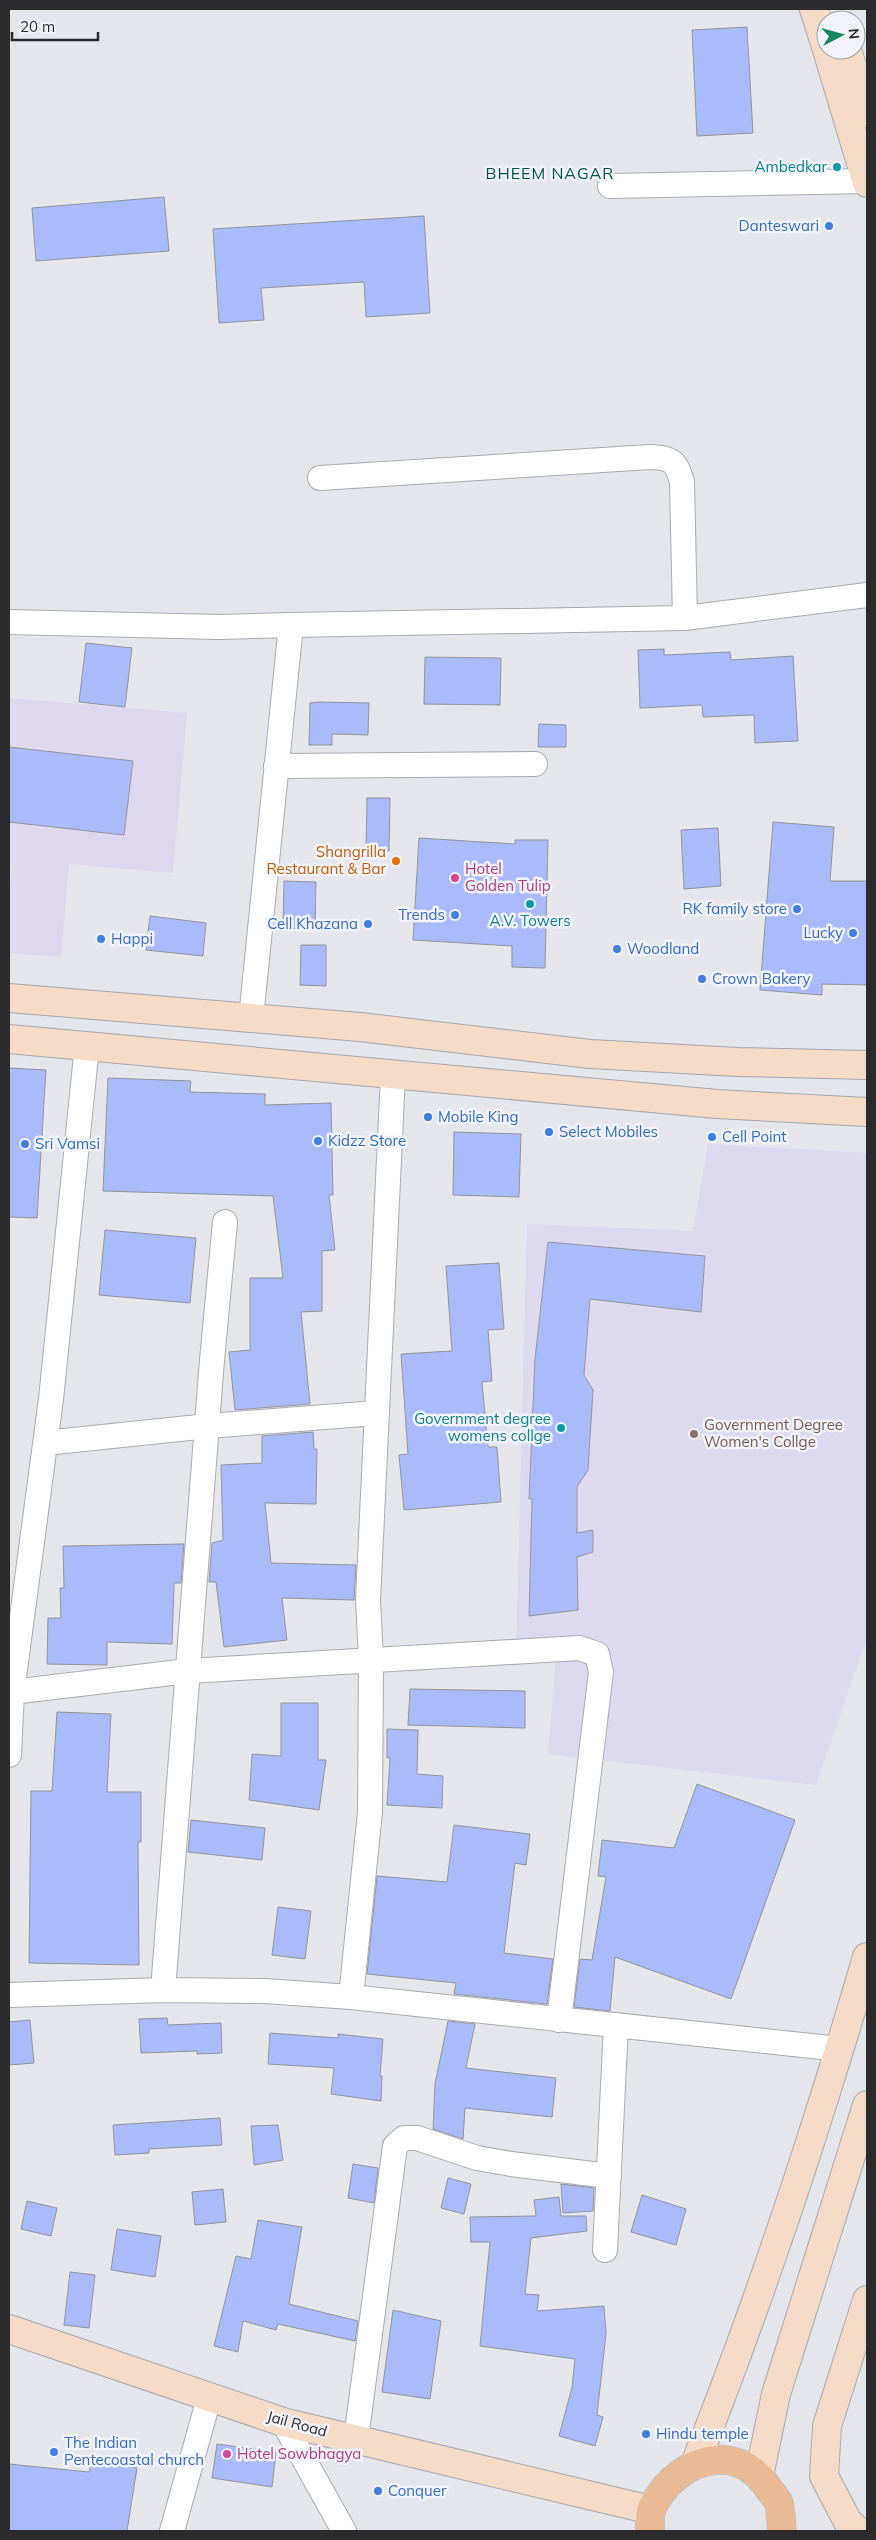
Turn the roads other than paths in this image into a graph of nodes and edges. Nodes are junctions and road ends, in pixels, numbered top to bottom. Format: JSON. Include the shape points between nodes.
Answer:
{"nodes":[{"id":1,"x":830,"y":60,"type":"edge"},
{"id":2,"x":850,"y":60,"type":"edge"},
{"id":3,"x":867,"y":113,"type":"edge"},
{"id":4,"x":867,"y":182,"type":"edge"},
{"id":5,"x":610,"y":186,"type":"dead end"},
{"id":6,"x":320,"y":478,"type":"dead end"},
{"id":7,"x":867,"y":595,"type":"edge"},
{"id":8,"x":685,"y":618,"type":"junction"},
{"id":9,"x":9,"y":622,"type":"edge"},
{"id":10,"x":290,"y":626,"type":"junction"},
{"id":11,"x":536,"y":764,"type":"dead end"},
{"id":12,"x":276,"y":766,"type":"junction"},
{"id":13,"x":9,"y":998,"type":"edge"},
{"id":14,"x":251,"y":1018,"type":"junction"},
{"id":15,"x":9,"y":1039,"type":"edge"},
{"id":16,"x":87,"y":1046,"type":"junction"},
{"id":17,"x":867,"y":1065,"type":"edge"},
{"id":18,"x":393,"y":1075,"type":"junction"},
{"id":19,"x":867,"y":1112,"type":"edge"},
{"id":20,"x":226,"y":1222,"type":"dead end"},
{"id":21,"x":376,"y":1413,"type":"junction"},
{"id":22,"x":208,"y":1426,"type":"junction"},
{"id":23,"x":45,"y":1443,"type":"junction"},
{"id":24,"x":371,"y":1659,"type":"junction"},
{"id":25,"x":188,"y":1671,"type":"junction"},
{"id":26,"x":10,"y":1692,"type":"edge"},
{"id":27,"x":9,"y":1755,"type":"edge"},
{"id":28,"x":867,"y":1957,"type":"edge"},
{"id":29,"x":164,"y":1990,"type":"junction"},
{"id":30,"x":9,"y":1994,"type":"edge"},
{"id":31,"x":351,"y":1997,"type":"junction"},
{"id":32,"x":559,"y":2020,"type":"junction"},
{"id":33,"x":616,"y":2025,"type":"junction"},
{"id":34,"x":840,"y":2049,"type":"junction"},
{"id":35,"x":867,"y":2105,"type":"edge"},
{"id":36,"x":609,"y":2176,"type":"junction"},
{"id":37,"x":605,"y":2250,"type":"dead end"},
{"id":38,"x":867,"y":2300,"type":"edge"},
{"id":39,"x":9,"y":2328,"type":"edge"},
{"id":40,"x":209,"y":2398,"type":"junction"},
{"id":41,"x":283,"y":2422,"type":"junction"},
{"id":42,"x":356,"y":2439,"type":"junction"},
{"id":43,"x":695,"y":2464,"type":"junction"},
{"id":44,"x":759,"y":2476,"type":"junction"},
{"id":45,"x":650,"y":2521,"type":"edge"},
{"id":46,"x":172,"y":2531,"type":"edge"},
{"id":47,"x":344,"y":2531,"type":"edge"},
{"id":48,"x":782,"y":2531,"type":"edge"},
{"id":49,"x":858,"y":2531,"type":"edge"}],
"edges":[{"from":1,"to":4,"type":"street"},
{"from":2,"to":3,"type":"street"},
{"from":4,"to":5,"type":"street"},
{"from":6,"to":8,"type":"street","via":[[667,458],[677,466],[682,482]]},
{"from":7,"to":8,"type":"street"},
{"from":8,"to":10,"type":"street"},
{"from":9,"to":10,"type":"street"},
{"from":10,"to":12,"type":"street"},
{"from":11,"to":12,"type":"street"},
{"from":12,"to":14,"type":"street"},
{"from":13,"to":14,"type":"street"},
{"from":14,"to":17,"type":"street","via":[[360,1027],[590,1054]]},
{"from":15,"to":16,"type":"street"},
{"from":16,"to":18,"type":"street"},
{"from":16,"to":23,"type":"street"},
{"from":18,"to":19,"type":"street","via":[[717,1104]]},
{"from":18,"to":21,"type":"street"},
{"from":20,"to":22,"type":"street"},
{"from":21,"to":22,"type":"street"},
{"from":21,"to":24,"type":"street","via":[[368,1600]]},
{"from":22,"to":23,"type":"street"},
{"from":22,"to":25,"type":"street"},
{"from":23,"to":26,"type":"street"},
{"from":24,"to":25,"type":"street"},
{"from":24,"to":31,"type":"street","via":[[370,1812]]},
{"from":24,"to":32,"type":"street","via":[[579,1648],[597,1654],[601,1672]]},
{"from":25,"to":26,"type":"street"},
{"from":25,"to":29,"type":"street"},
{"from":26,"to":27,"type":"street"},
{"from":28,"to":34,"type":"street"},
{"from":29,"to":30,"type":"street"},
{"from":29,"to":31,"type":"street","via":[[265,1991]]},
{"from":31,"to":32,"type":"street"},
{"from":32,"to":33,"type":"street"},
{"from":33,"to":34,"type":"street"},
{"from":33,"to":36,"type":"street"},
{"from":34,"to":43,"type":"street","via":[[736,2361]]},
{"from":35,"to":44,"type":"street","via":[[776,2394]]},
{"from":36,"to":37,"type":"street"},
{"from":36,"to":42,"type":"street","via":[[477,2158],[417,2138],[404,2138],[394,2146]]},
{"from":38,"to":49,"type":"street","via":[[827,2426],[824,2476],[848,2522]]},
{"from":39,"to":40,"type":"street","name":"Jail Road"},
{"from":40,"to":41,"type":"street","name":"Jail Road"},
{"from":40,"to":46,"type":"street"},
{"from":41,"to":42,"type":"street","name":"Jail Road"},
{"from":41,"to":47,"type":"street"},
{"from":42,"to":45,"type":"street","name":"Jail Road"},
{"from":43,"to":44,"type":"main road","via":[[729,2462],[744,2466]]},
{"from":43,"to":45,"type":"main road","via":[[678,2474],[663,2490]]},
{"from":44,"to":48,"type":"main road","via":[[778,2503]]}]}
